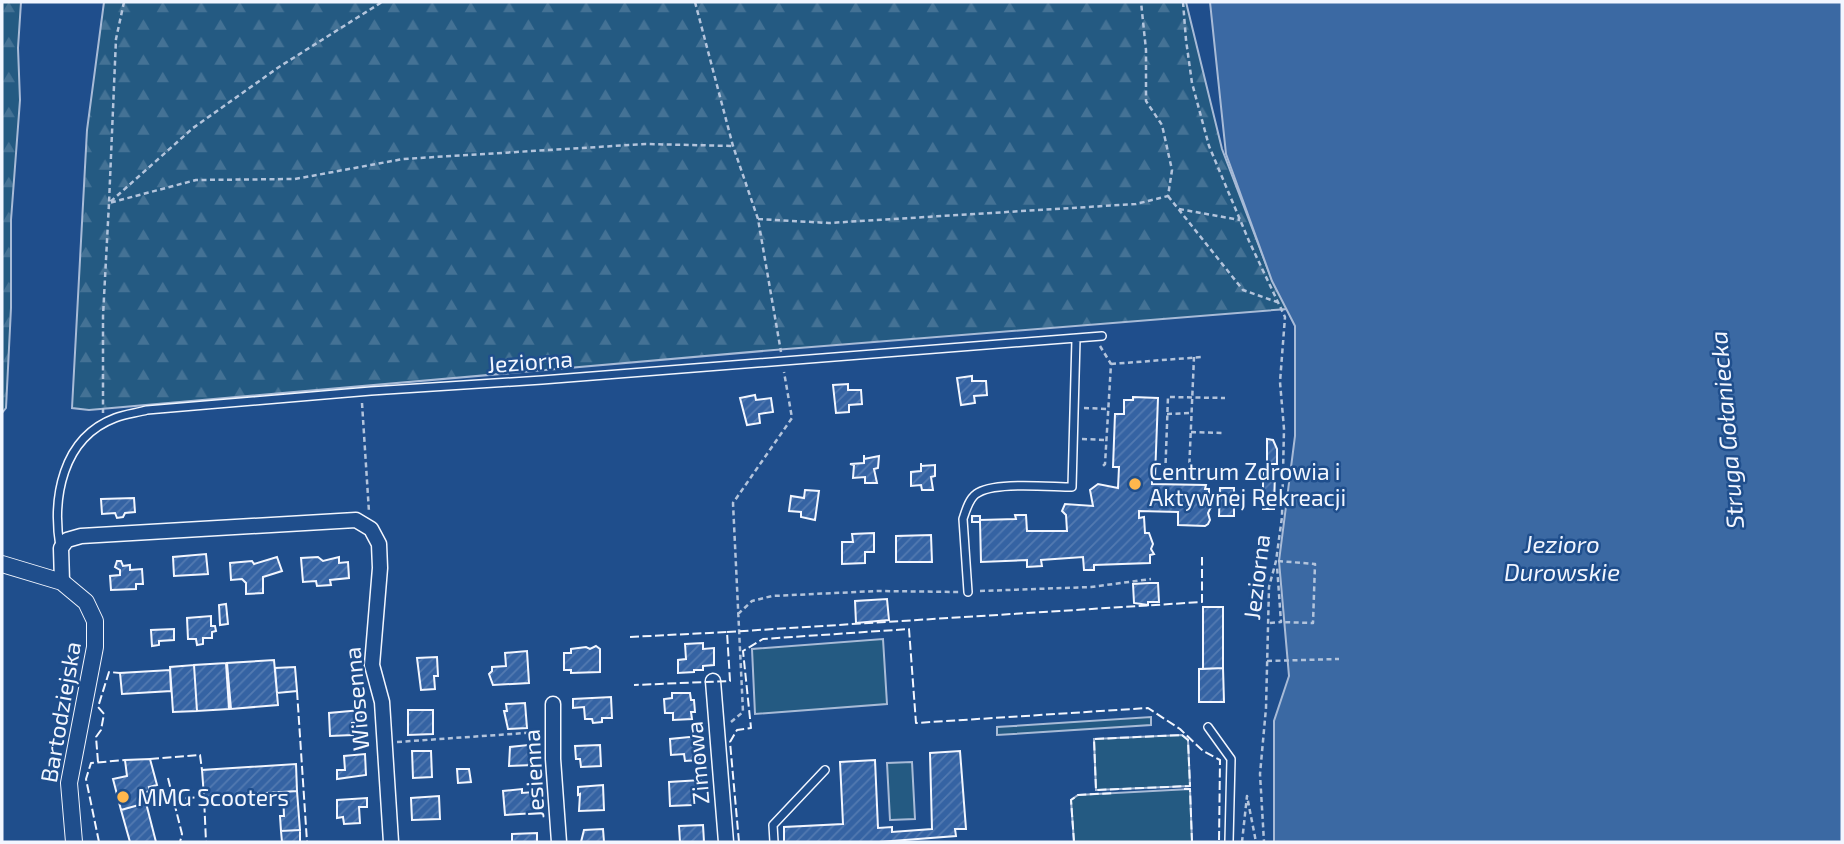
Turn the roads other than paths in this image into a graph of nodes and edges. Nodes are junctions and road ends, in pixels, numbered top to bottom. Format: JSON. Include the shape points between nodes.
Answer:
{"nodes":[{"id":1,"x":1098,"y":336,"type":"road end"},
{"id":2,"x":1076,"y":339,"type":"junction"},
{"id":3,"x":61,"y":548,"type":"junction"},
{"id":4,"x":2,"y":564,"type":"edge"},
{"id":5,"x":62,"y":582,"type":"junction"},
{"id":6,"x":968,"y":592,"type":"road end"},
{"id":7,"x":713,"y":681,"type":"dead end"},
{"id":8,"x":553,"y":704,"type":"dead end"},
{"id":9,"x":1208,"y":727,"type":"dead end"},
{"id":10,"x":825,"y":769,"type":"dead end"},
{"id":11,"x":74,"y":842,"type":"edge"},
{"id":12,"x":391,"y":842,"type":"edge"},
{"id":13,"x":559,"y":842,"type":"edge"},
{"id":14,"x":726,"y":842,"type":"edge"},
{"id":15,"x":774,"y":842,"type":"edge"},
{"id":16,"x":1228,"y":842,"type":"edge"}],
"edges":[{"from":1,"to":2,"type":"lane","name":"Jeziorna"},
{"from":2,"to":3,"type":"lane","name":"Jeziorna","via":[[147,410],[103,424],[79,446],[62,475],[57,498]]},
{"from":2,"to":6,"type":"lane","via":[[1072,487],[992,487],[976,494],[963,519]]},
{"from":3,"to":5,"type":"street"},
{"from":3,"to":12,"type":"street","name":"Wiosenna","via":[[67,540],[80,536],[356,520],[370,529],[379,544],[372,665],[382,702]]},
{"from":4,"to":5,"type":"street","name":"Bartodziejska"},
{"from":5,"to":11,"type":"street","name":"Bartodziejska","via":[[86,602],[97,628],[70,774]]},
{"from":7,"to":14,"type":"street","name":"Zimowa"},
{"from":8,"to":13,"type":"street","name":"Jesienna"},
{"from":9,"to":16,"type":"lane","via":[[1231,760]]},
{"from":10,"to":15,"type":"lane","via":[[773,825]]}]}
